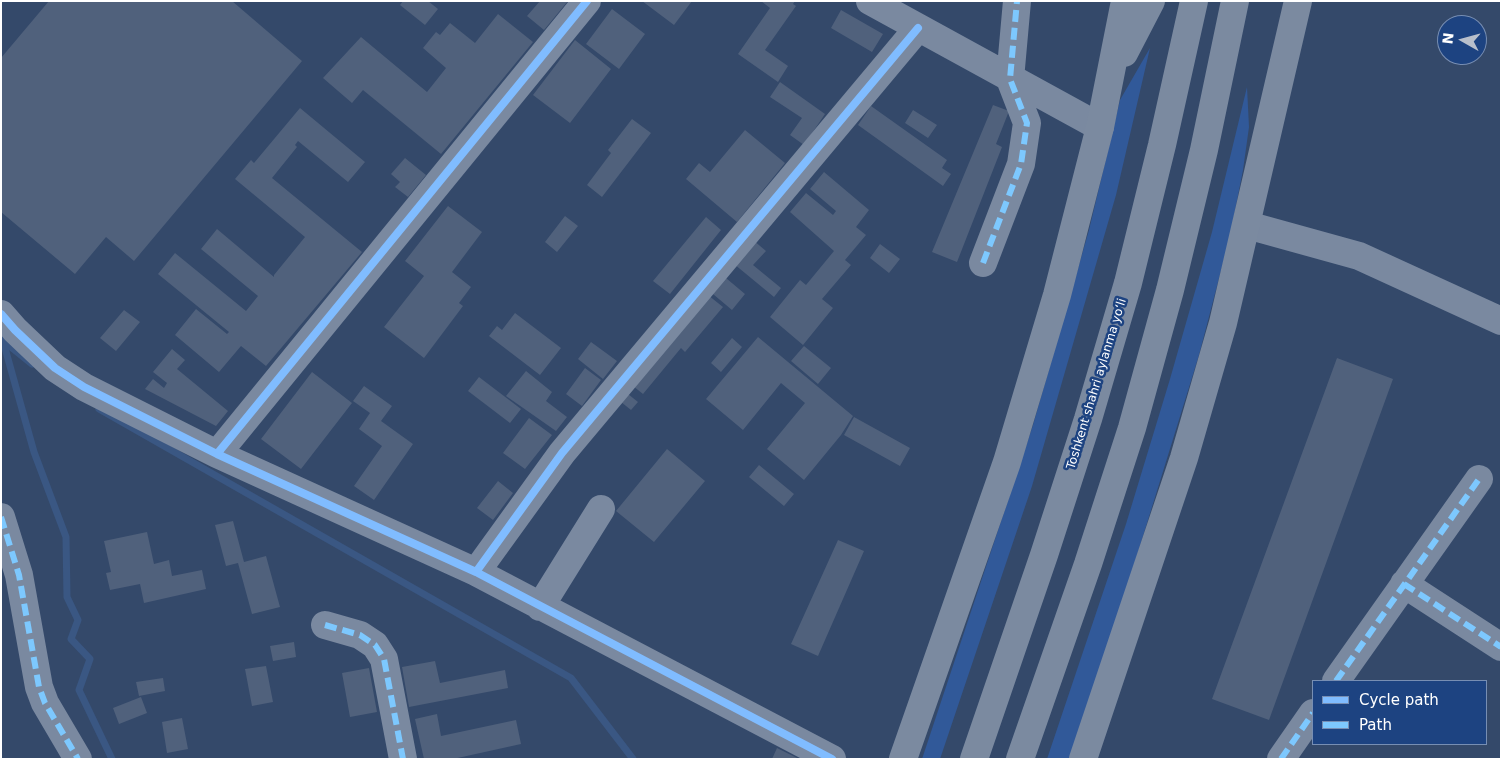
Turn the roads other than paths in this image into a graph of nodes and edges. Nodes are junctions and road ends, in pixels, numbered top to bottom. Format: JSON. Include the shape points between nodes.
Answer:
{"nodes":[{"id":1,"x":587,"y":1,"type":"edge"},
{"id":2,"x":870,"y":1,"type":"edge"},
{"id":3,"x":1017,"y":1,"type":"edge"},
{"id":4,"x":1125,"y":1,"type":"edge"},
{"id":5,"x":1151,"y":1,"type":"edge"},
{"id":6,"x":1194,"y":1,"type":"edge"},
{"id":7,"x":1236,"y":1,"type":"edge"},
{"id":8,"x":1298,"y":1,"type":"edge"},
{"id":9,"x":918,"y":28,"type":"junction"},
{"id":10,"x":1010,"y":78,"type":"junction"},
{"id":11,"x":1109,"y":80,"type":"junction"},
{"id":12,"x":1100,"y":127,"type":"junction"},
{"id":13,"x":1247,"y":225,"type":"junction"},
{"id":14,"x":983,"y":263,"type":"dead end"},
{"id":15,"x":1,"y":314,"type":"edge"},
{"id":16,"x":1501,"y":321,"type":"edge"},
{"id":17,"x":217,"y":454,"type":"junction"},
{"id":18,"x":1479,"y":479,"type":"dead end"},
{"id":19,"x":601,"y":509,"type":"dead end"},
{"id":20,"x":1,"y":518,"type":"edge"},
{"id":21,"x":476,"y":572,"type":"junction"},
{"id":22,"x":1404,"y":584,"type":"junction"},
{"id":23,"x":540,"y":607,"type":"junction"},
{"id":24,"x":325,"y":625,"type":"dead end"},
{"id":25,"x":1501,"y":647,"type":"edge"},
{"id":26,"x":1337,"y":680,"type":"edge"},
{"id":27,"x":1312,"y":714,"type":"edge"},
{"id":28,"x":78,"y":759,"type":"edge"},
{"id":29,"x":403,"y":759,"type":"edge"},
{"id":30,"x":832,"y":759,"type":"edge"},
{"id":31,"x":903,"y":759,"type":"edge"},
{"id":32,"x":974,"y":759,"type":"edge"},
{"id":33,"x":1020,"y":759,"type":"edge"},
{"id":34,"x":1083,"y":759,"type":"edge"},
{"id":35,"x":1281,"y":759,"type":"edge"}],
"edges":[{"from":1,"to":17,"type":"street"},
{"from":2,"to":9,"type":"street"},
{"from":3,"to":10,"type":"street"},
{"from":4,"to":11,"type":"highway"},
{"from":5,"to":11,"type":"highway"},
{"from":6,"to":32,"type":"highway","name":"Toshkent shahri aylanma yoʻli","via":[[1122,301],[1047,546]]},
{"from":7,"to":33,"type":"highway","via":[[1173,280],[1132,428]]},
{"from":8,"to":13,"type":"highway"},
{"from":9,"to":10,"type":"street"},
{"from":9,"to":21,"type":"street","via":[[562,453]]},
{"from":10,"to":12,"type":"street"},
{"from":10,"to":14,"type":"street","via":[[1027,123],[1021,164]]},
{"from":11,"to":12,"type":"highway"},
{"from":12,"to":31,"type":"highway","via":[[1057,295],[1007,462]]},
{"from":13,"to":16,"type":"street","via":[[1359,256]]},
{"from":13,"to":34,"type":"highway","via":[[1184,458]]},
{"from":15,"to":17,"type":"street","via":[[54,368]]},
{"from":17,"to":21,"type":"street"},
{"from":18,"to":22,"type":"street"},
{"from":19,"to":23,"type":"street"},
{"from":20,"to":28,"type":"street","via":[[19,575],[39,687]]},
{"from":21,"to":23,"type":"street"},
{"from":22,"to":25,"type":"street"},
{"from":22,"to":26,"type":"street"},
{"from":23,"to":30,"type":"street"},
{"from":24,"to":29,"type":"street","via":[[360,635],[376,645],[384,660]]},
{"from":27,"to":35,"type":"street"}]}
